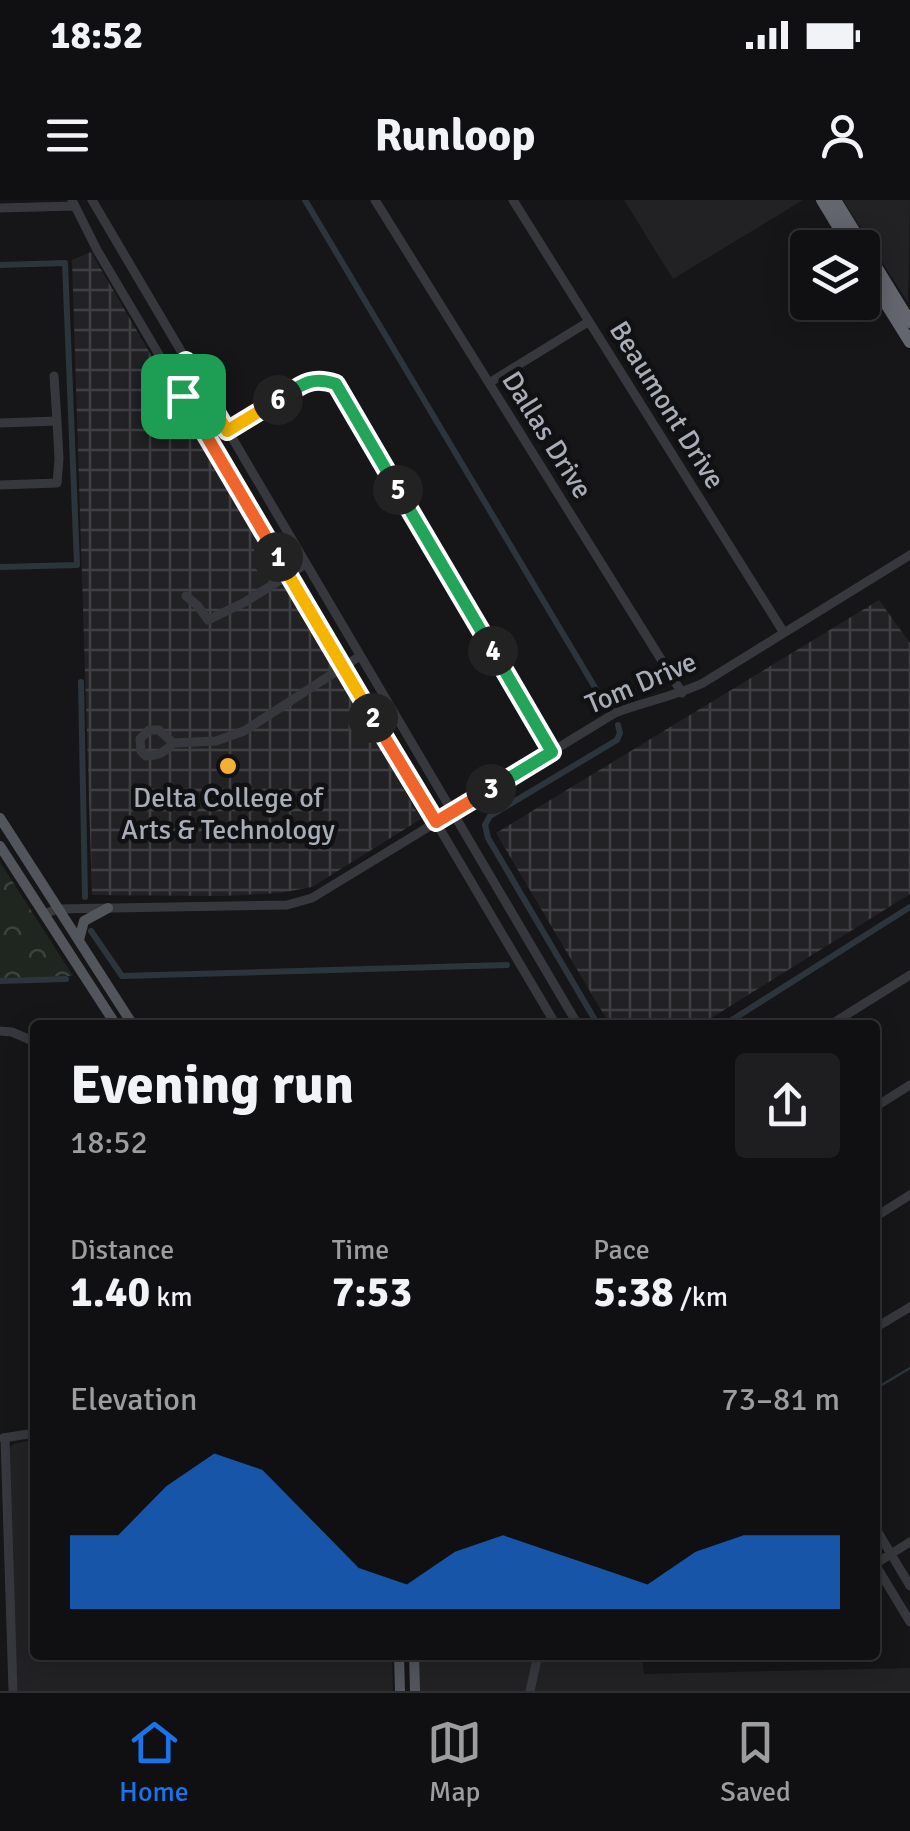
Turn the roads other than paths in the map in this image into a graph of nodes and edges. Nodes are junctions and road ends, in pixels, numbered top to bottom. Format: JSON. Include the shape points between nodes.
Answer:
{"nodes":[{"id":1,"x":92,"y":200,"type":"edge"},
{"id":2,"x":375,"y":200,"type":"edge"},
{"id":3,"x":513,"y":200,"type":"edge"},
{"id":4,"x":822,"y":200,"type":"edge"},
{"id":5,"x":834,"y":200,"type":"edge"},
{"id":6,"x":73,"y":203,"type":"edge"},
{"id":7,"x":0,"y":208,"type":"edge"},
{"id":8,"x":841,"y":230,"type":"edge"},
{"id":9,"x":849,"y":230,"type":"edge"},
{"id":10,"x":113,"y":238,"type":"junction"},
{"id":11,"x":97,"y":250,"type":"junction"},
{"id":12,"x":880,"y":282,"type":"edge"},
{"id":13,"x":880,"y":289,"type":"edge"},
{"id":14,"x":588,"y":322,"type":"junction"},
{"id":15,"x":910,"y":322,"type":"edge"},
{"id":16,"x":910,"y":342,"type":"edge"},
{"id":17,"x":186,"y":361,"type":"junction"},
{"id":18,"x":169,"y":372,"type":"junction"},
{"id":19,"x":54,"y":376,"type":"dead end"},
{"id":20,"x":489,"y":383,"type":"junction"},
{"id":21,"x":56,"y":421,"type":"junction"},
{"id":22,"x":0,"y":423,"type":"edge"},
{"id":23,"x":227,"y":431,"type":"junction"},
{"id":24,"x":0,"y":485,"type":"edge"},
{"id":25,"x":274,"y":509,"type":"junction"},
{"id":26,"x":256,"y":520,"type":"junction"},
{"id":27,"x":910,"y":555,"type":"edge"},
{"id":28,"x":306,"y":564,"type":"junction"},
{"id":29,"x":290,"y":575,"type":"junction"},
{"id":30,"x":186,"y":596,"type":"dead end"},
{"id":31,"x":784,"y":633,"type":"junction"},
{"id":32,"x":360,"y":656,"type":"junction"},
{"id":33,"x":343,"y":667,"type":"junction"},
{"id":34,"x":682,"y":693,"type":"junction"},
{"id":35,"x":172,"y":742,"type":"dead end"},
{"id":36,"x":552,"y":752,"type":"junction"},
{"id":37,"x":452,"y":813,"type":"junction"},
{"id":38,"x":0,"y":818,"type":"edge"},
{"id":39,"x":436,"y":822,"type":"junction"},
{"id":40,"x":4,"y":831,"type":"edge"},
{"id":41,"x":0,"y":846,"type":"edge"},
{"id":42,"x":108,"y":908,"type":"junction"},
{"id":43,"x":57,"y":909,"type":"junction"},
{"id":44,"x":44,"y":914,"type":"junction"},
{"id":45,"x":79,"y":941,"type":"junction"},
{"id":46,"x":910,"y":976,"type":"edge"},
{"id":47,"x":553,"y":984,"type":"junction"},
{"id":48,"x":536,"y":992,"type":"junction"},
{"id":49,"x":113,"y":1020,"type":"edge"},
{"id":50,"x":130,"y":1020,"type":"edge"},
{"id":51,"x":553,"y":1020,"type":"edge"},
{"id":52,"x":575,"y":1020,"type":"edge"},
{"id":53,"x":838,"y":1020,"type":"edge"},
{"id":54,"x":0,"y":1030,"type":"edge"},
{"id":55,"x":30,"y":1040,"type":"edge"},
{"id":56,"x":910,"y":1085,"type":"edge"},
{"id":57,"x":880,"y":1104,"type":"edge"},
{"id":58,"x":910,"y":1195,"type":"edge"},
{"id":59,"x":880,"y":1214,"type":"edge"},
{"id":60,"x":910,"y":1307,"type":"edge"},
{"id":61,"x":880,"y":1324,"type":"edge"},
{"id":62,"x":30,"y":1434,"type":"edge"},
{"id":63,"x":3,"y":1438,"type":"edge"},
{"id":64,"x":880,"y":1535,"type":"edge"},
{"id":65,"x":910,"y":1542,"type":"edge"},
{"id":66,"x":891,"y":1554,"type":"junction"},
{"id":67,"x":880,"y":1561,"type":"edge"},
{"id":68,"x":880,"y":1572,"type":"edge"},
{"id":69,"x":910,"y":1586,"type":"edge"},
{"id":70,"x":910,"y":1622,"type":"edge"},
{"id":71,"x":399,"y":1660,"type":"edge"},
{"id":72,"x":414,"y":1660,"type":"edge"},
{"id":73,"x":537,"y":1660,"type":"edge"},
{"id":74,"x":12,"y":1691,"type":"edge"},
{"id":75,"x":400,"y":1691,"type":"edge"},
{"id":76,"x":415,"y":1691,"type":"edge"},
{"id":77,"x":530,"y":1691,"type":"edge"}],
"edges":[{"from":1,"to":10,"type":"street"},
{"from":2,"to":20,"type":"street","name":"Dallas Drive"},
{"from":3,"to":14,"type":"street","name":"Beaumont Drive"},
{"from":4,"to":8,"type":"highway"},
{"from":5,"to":9,"type":"highway"},
{"from":6,"to":7,"type":"street"},
{"from":6,"to":11,"type":"street"},
{"from":10,"to":11,"type":"street"},
{"from":10,"to":17,"type":"street"},
{"from":11,"to":18,"type":"street"},
{"from":12,"to":15,"type":"highway"},
{"from":13,"to":16,"type":"highway"},
{"from":14,"to":20,"type":"street"},
{"from":14,"to":31,"type":"street","name":"Beaumont Drive"},
{"from":17,"to":18,"type":"street"},
{"from":17,"to":23,"type":"street"},
{"from":18,"to":26,"type":"street"},
{"from":19,"to":21,"type":"street"},
{"from":20,"to":34,"type":"street","name":"Dallas Drive"},
{"from":21,"to":22,"type":"street"},
{"from":21,"to":24,"type":"street","via":[[57,483]]},
{"from":23,"to":25,"type":"street"},
{"from":23,"to":36,"type":"street","via":[[308,381],[336,384]]},
{"from":25,"to":26,"type":"street"},
{"from":25,"to":28,"type":"street"},
{"from":26,"to":29,"type":"street"},
{"from":27,"to":31,"type":"street","name":"Tom Drive"},
{"from":28,"to":29,"type":"street"},
{"from":28,"to":32,"type":"street"},
{"from":29,"to":30,"type":"street","via":[[208,620]]},
{"from":29,"to":33,"type":"street"},
{"from":31,"to":34,"type":"street","name":"Tom Drive"},
{"from":32,"to":33,"type":"street"},
{"from":32,"to":37,"type":"street"},
{"from":33,"to":35,"type":"street","via":[[242,731],[216,741]]},
{"from":33,"to":39,"type":"street"},
{"from":34,"to":36,"type":"street","name":"Tom Drive","via":[[615,713]]},
{"from":36,"to":37,"type":"street","name":"Tom Drive"},
{"from":37,"to":39,"type":"street","name":"Tom Drive"},
{"from":37,"to":47,"type":"street"},
{"from":38,"to":40,"type":"main road"},
{"from":39,"to":42,"type":"street","name":"Tom Drive","via":[[333,887],[287,905]]},
{"from":39,"to":48,"type":"street"},
{"from":40,"to":43,"type":"main road"},
{"from":41,"to":44,"type":"main road"},
{"from":42,"to":43,"type":"street","name":"Tom Drive"},
{"from":42,"to":45,"type":"main road","via":[[84,921]]},
{"from":43,"to":44,"type":"street","name":"Tom Drive"},
{"from":43,"to":45,"type":"main road"},
{"from":44,"to":49,"type":"main road"},
{"from":45,"to":50,"type":"main road"},
{"from":46,"to":53,"type":"street"},
{"from":47,"to":48,"type":"street"},
{"from":47,"to":52,"type":"street"},
{"from":48,"to":51,"type":"street"},
{"from":54,"to":55,"type":"street"},
{"from":56,"to":57,"type":"street"},
{"from":58,"to":59,"type":"street"},
{"from":60,"to":61,"type":"street"},
{"from":62,"to":63,"type":"street"},
{"from":63,"to":74,"type":"street"},
{"from":64,"to":66,"type":"street"},
{"from":65,"to":66,"type":"street"},
{"from":66,"to":67,"type":"street"},
{"from":66,"to":69,"type":"street"},
{"from":68,"to":70,"type":"street"},
{"from":71,"to":75,"type":"main road"},
{"from":72,"to":76,"type":"main road"},
{"from":73,"to":77,"type":"street"}]}
